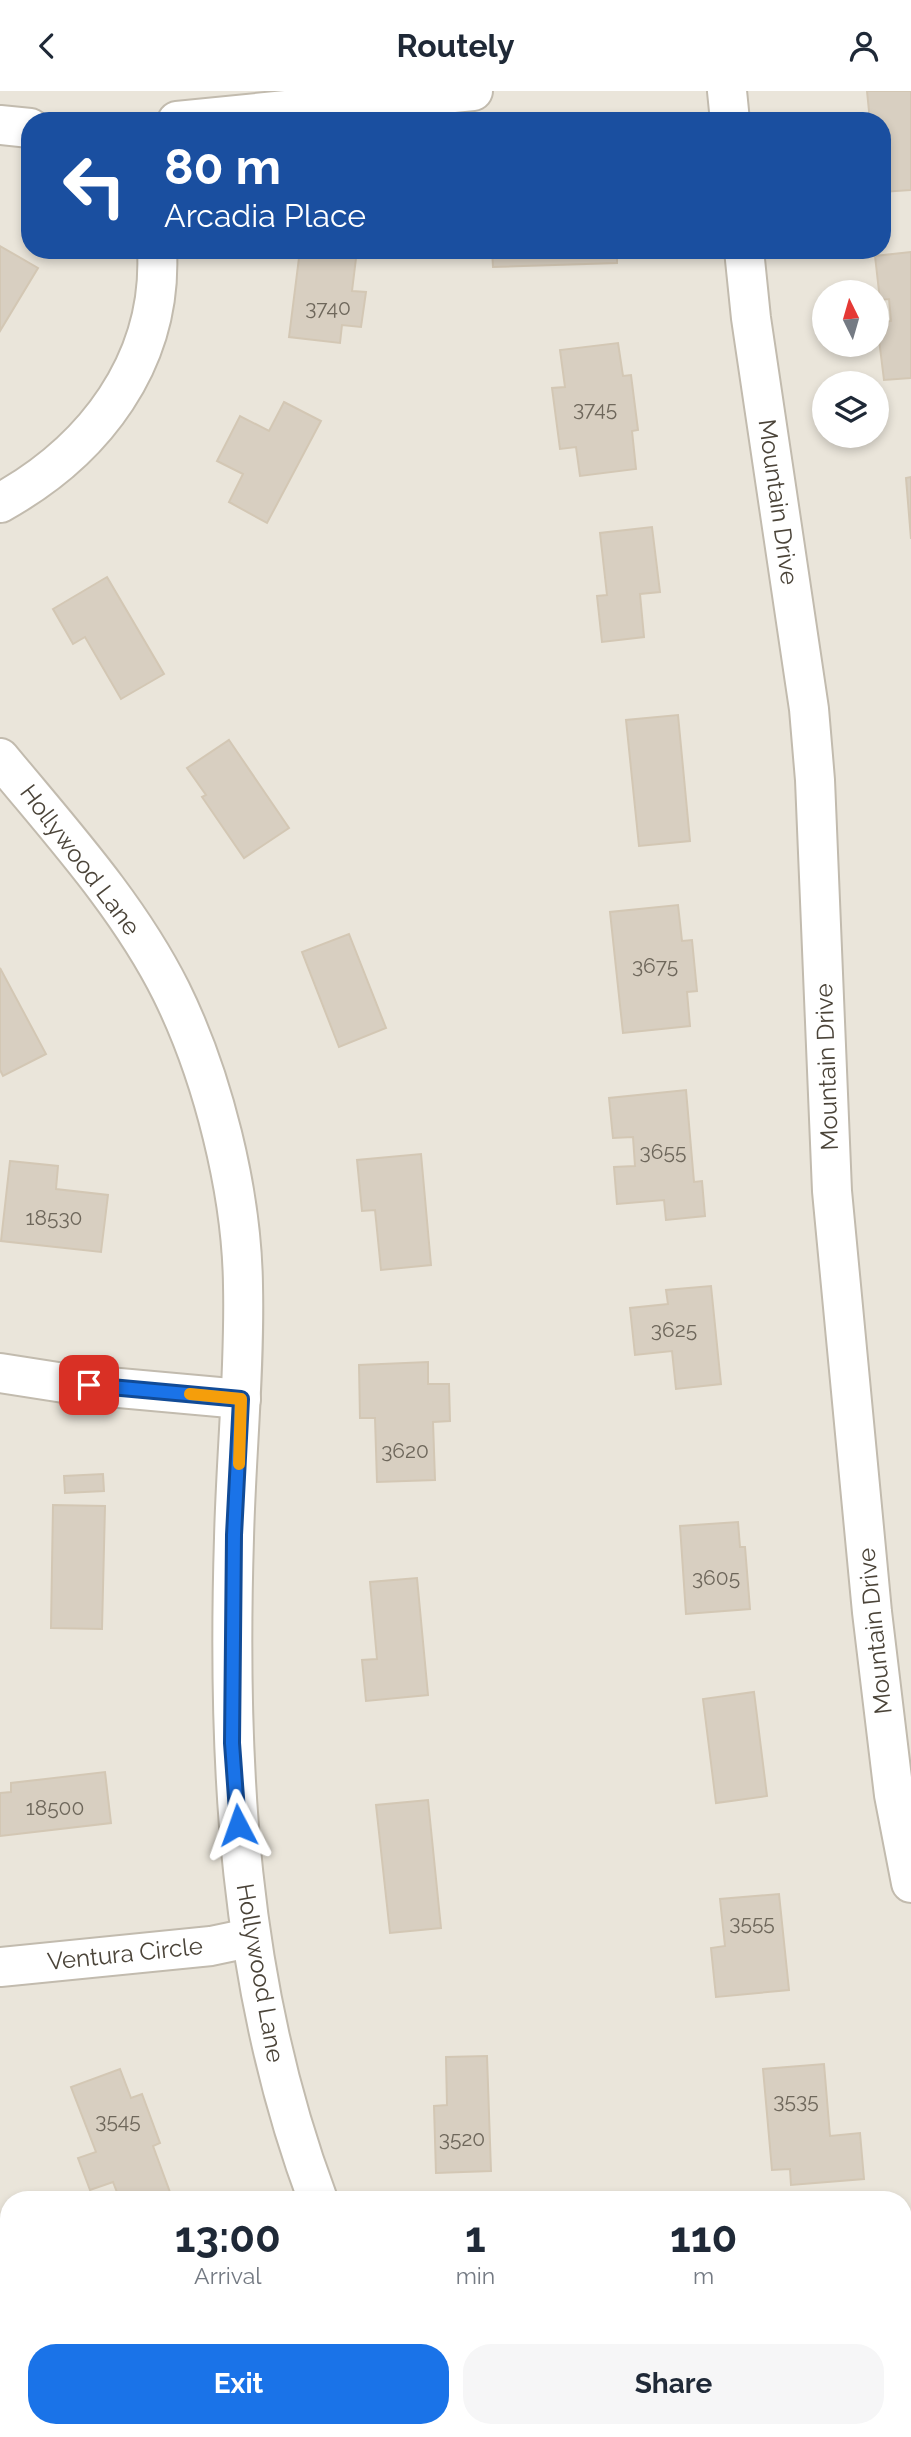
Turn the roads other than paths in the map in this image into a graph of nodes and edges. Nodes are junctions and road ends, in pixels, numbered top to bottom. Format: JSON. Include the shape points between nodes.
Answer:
{"nodes":[{"id":1,"x":473,"y":91,"type":"edge"},
{"id":2,"x":727,"y":91,"type":"edge"},
{"id":3,"x":266,"y":112,"type":"edge"},
{"id":4,"x":729,"y":112,"type":"edge"},
{"id":5,"x":0,"y":125,"type":"edge"},
{"id":6,"x":21,"y":127,"type":"edge"},
{"id":7,"x":156,"y":259,"type":"edge"},
{"id":8,"x":745,"y":259,"type":"edge"},
{"id":9,"x":0,"y":503,"type":"edge"},
{"id":10,"x":0,"y":758,"type":"edge"},
{"id":11,"x":0,"y":1373,"type":"edge"},
{"id":12,"x":241,"y":1399,"type":"junction"},
{"id":13,"x":903,"y":1794,"type":"edge"},
{"id":14,"x":911,"y":1883,"type":"edge"},
{"id":15,"x":249,"y":1938,"type":"junction"},
{"id":16,"x":0,"y":1967,"type":"edge"},
{"id":17,"x":315,"y":2191,"type":"edge"}],
"edges":[{"from":1,"to":3,"type":"street"},
{"from":2,"to":4,"type":"street"},
{"from":5,"to":6,"type":"street"},
{"from":7,"to":9,"type":"street","via":[[153,313],[144,351],[119,392],[90,434],[56,468]]},
{"from":8,"to":13,"type":"street","name":"Mountain Drive","via":[[809,709],[832,1191],[872,1612]]},
{"from":10,"to":12,"type":"street","name":"Hollywood Lane","via":[[107,888],[147,948],[172,993],[205,1078],[229,1168],[239,1234],[244,1283]]},
{"from":11,"to":12,"type":"street"},
{"from":12,"to":15,"type":"street","name":"Hollywood Lane","via":[[232,1743]]},
{"from":13,"to":14,"type":"street","name":"Mountain Drive"},
{"from":15,"to":16,"type":"street","name":"Ventura Circle","via":[[211,1946]]},
{"from":15,"to":17,"type":"street","name":"Hollywood Lane","via":[[271,2054]]}]}
